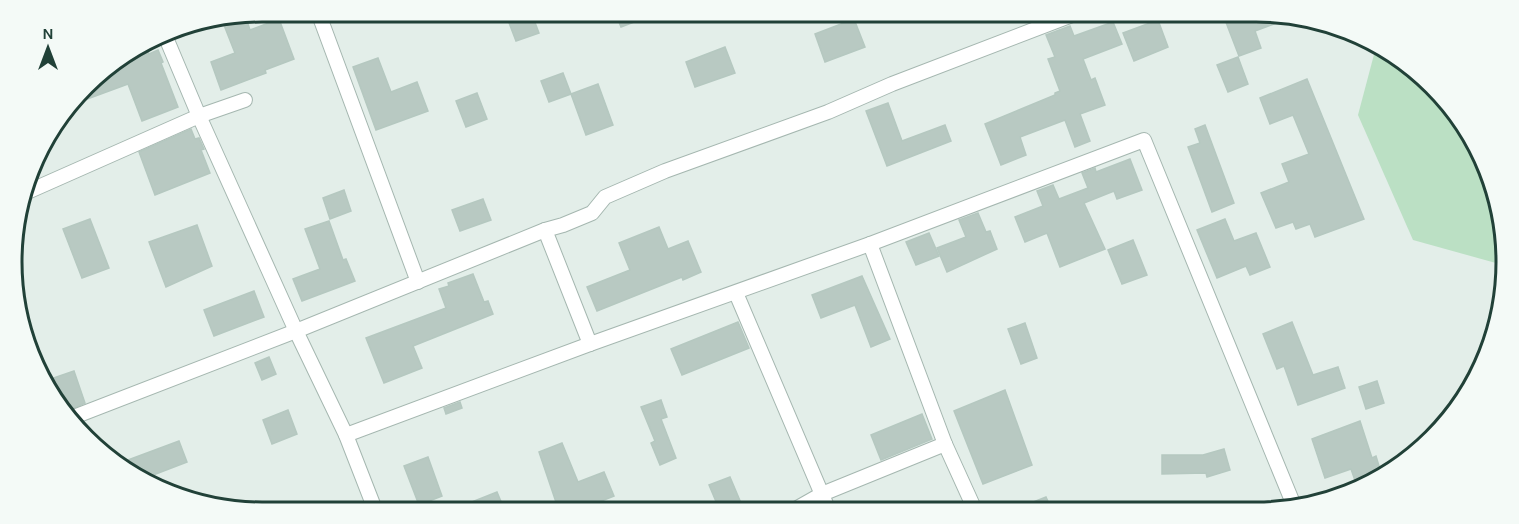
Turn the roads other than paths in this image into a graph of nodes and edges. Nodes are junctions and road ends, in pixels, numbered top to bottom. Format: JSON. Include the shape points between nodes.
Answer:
{"nodes":[{"id":1,"x":322,"y":22,"type":"edge"},
{"id":2,"x":1054,"y":22,"type":"edge"},
{"id":3,"x":168,"y":42,"type":"edge"},
{"id":4,"x":245,"y":100,"type":"dead end"},
{"id":5,"x":199,"y":116,"type":"junction"},
{"id":6,"x":34,"y":189,"type":"edge"},
{"id":7,"x":545,"y":230,"type":"junction"},
{"id":8,"x":870,"y":244,"type":"junction"},
{"id":9,"x":418,"y":282,"type":"junction"},
{"id":10,"x":736,"y":293,"type":"junction"},
{"id":11,"x":296,"y":331,"type":"junction"},
{"id":12,"x":590,"y":344,"type":"junction"},
{"id":13,"x":78,"y":415,"type":"edge"},
{"id":14,"x":346,"y":435,"type":"junction"},
{"id":15,"x":945,"y":444,"type":"junction"},
{"id":16,"x":822,"y":494,"type":"junction"},
{"id":17,"x":1291,"y":499,"type":"edge"},
{"id":18,"x":372,"y":502,"type":"edge"},
{"id":19,"x":808,"y":502,"type":"edge"},
{"id":20,"x":825,"y":502,"type":"edge"},
{"id":21,"x":971,"y":502,"type":"edge"}],
"edges":[{"from":1,"to":9,"type":"street"},
{"from":2,"to":7,"type":"street","via":[[828,112],[665,171],[605,196],[592,213]]},
{"from":3,"to":5,"type":"street"},
{"from":4,"to":5,"type":"street"},
{"from":5,"to":6,"type":"street"},
{"from":5,"to":11,"type":"street"},
{"from":7,"to":9,"type":"street"},
{"from":7,"to":12,"type":"street"},
{"from":8,"to":10,"type":"street"},
{"from":8,"to":15,"type":"street"},
{"from":8,"to":17,"type":"street","via":[[1143,140]]},
{"from":9,"to":11,"type":"street"},
{"from":10,"to":12,"type":"street"},
{"from":10,"to":16,"type":"street"},
{"from":11,"to":13,"type":"street"},
{"from":11,"to":14,"type":"street"},
{"from":12,"to":14,"type":"street"},
{"from":14,"to":18,"type":"street"},
{"from":15,"to":16,"type":"street"},
{"from":15,"to":21,"type":"street"},
{"from":16,"to":19,"type":"street"},
{"from":16,"to":20,"type":"street"}]}
